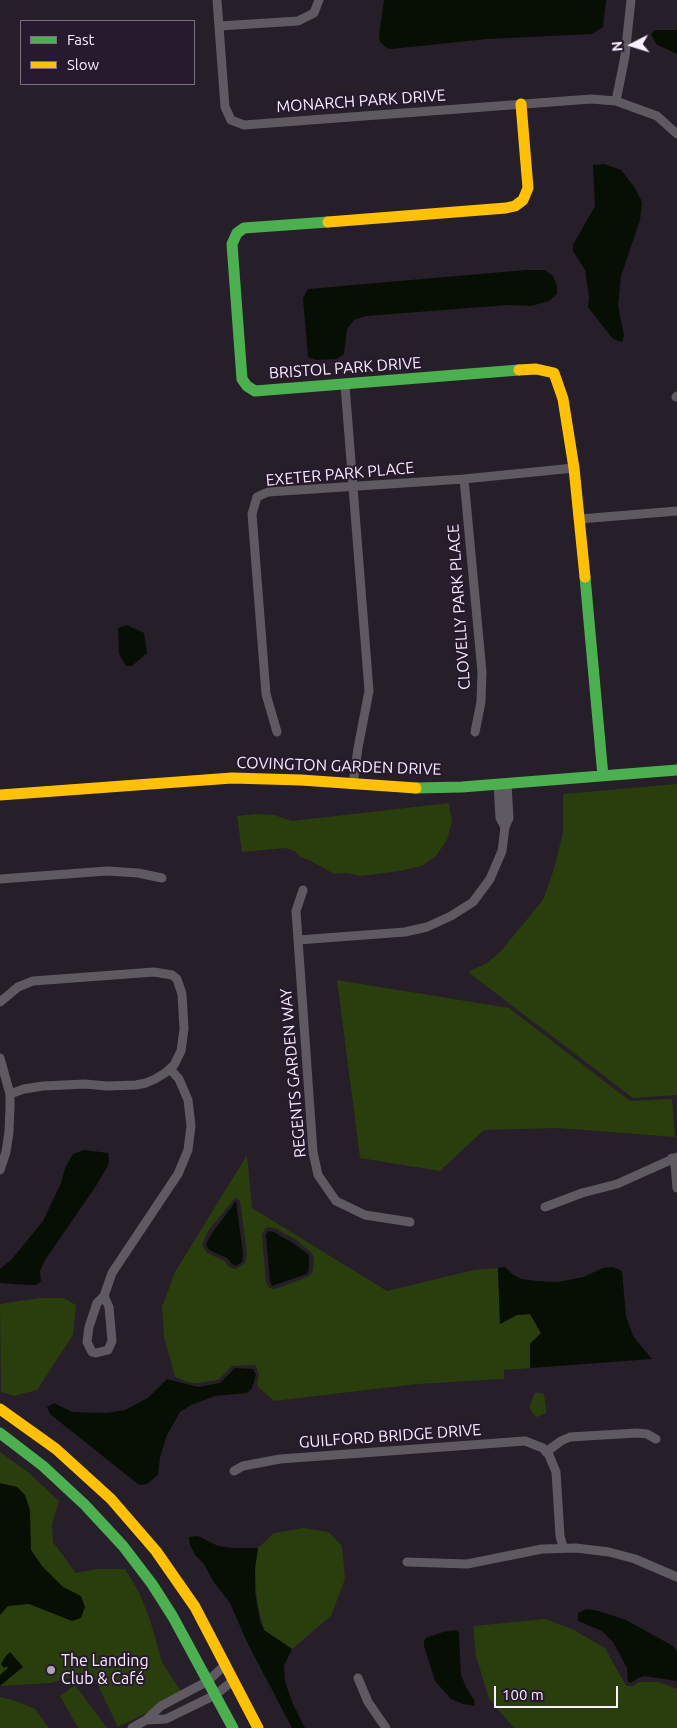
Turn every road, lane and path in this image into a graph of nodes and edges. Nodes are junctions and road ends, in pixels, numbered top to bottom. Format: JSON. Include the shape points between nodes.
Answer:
{"nodes":[{"id":1,"x":217,"y":0,"type":"edge"},
{"id":2,"x":319,"y":0,"type":"edge"},
{"id":3,"x":631,"y":0,"type":"edge"},
{"id":4,"x":219,"y":26,"type":"junction"},
{"id":5,"x":616,"y":101,"type":"junction"},
{"id":6,"x":521,"y":104,"type":"junction"},
{"id":7,"x":677,"y":134,"type":"edge"},
{"id":8,"x":345,"y":385,"type":"junction"},
{"id":9,"x":574,"y":468,"type":"junction"},
{"id":10,"x":464,"y":479,"type":"junction"},
{"id":11,"x":353,"y":486,"type":"junction"},
{"id":12,"x":677,"y":511,"type":"edge"},
{"id":13,"x":580,"y":518,"type":"junction"},
{"id":14,"x":277,"y":732,"type":"dead end"},
{"id":15,"x":475,"y":732,"type":"dead end"},
{"id":16,"x":677,"y":770,"type":"edge"},
{"id":17,"x":603,"y":776,"type":"junction"},
{"id":18,"x":353,"y":784,"type":"junction"},
{"id":19,"x":503,"y":784,"type":"junction"},
{"id":20,"x":0,"y":795,"type":"edge"},
{"id":21,"x":162,"y":878,"type":"dead end"},
{"id":22,"x":0,"y":879,"type":"edge"},
{"id":23,"x":303,"y":890,"type":"dead end"},
{"id":24,"x":298,"y":940,"type":"junction"},
{"id":25,"x":0,"y":1002,"type":"edge"},
{"id":26,"x":0,"y":1058,"type":"edge"},
{"id":27,"x":170,"y":1069,"type":"junction"},
{"id":28,"x":10,"y":1094,"type":"junction"},
{"id":29,"x":675,"y":1157,"type":"edge"},
{"id":30,"x":0,"y":1170,"type":"edge"},
{"id":31,"x":677,"y":1188,"type":"edge"},
{"id":32,"x":545,"y":1207,"type":"dead end"},
{"id":33,"x":410,"y":1222,"type":"dead end"},
{"id":34,"x":104,"y":1296,"type":"junction"},
{"id":35,"x":0,"y":1409,"type":"edge"},
{"id":36,"x":0,"y":1433,"type":"edge"},
{"id":37,"x":656,"y":1439,"type":"dead end"},
{"id":38,"x":546,"y":1452,"type":"junction"},
{"id":39,"x":234,"y":1471,"type":"dead end"},
{"id":40,"x":563,"y":1548,"type":"junction"},
{"id":41,"x":407,"y":1562,"type":"dead end"},
{"id":42,"x":677,"y":1577,"type":"edge"},
{"id":43,"x":226,"y":1664,"type":"junction"},
{"id":44,"x":358,"y":1678,"type":"dead end"},
{"id":45,"x":234,"y":1680,"type":"junction"},
{"id":46,"x":208,"y":1681,"type":"junction"},
{"id":47,"x":215,"y":1695,"type":"junction"},
{"id":48,"x":146,"y":1720,"type":"junction"},
{"id":49,"x":132,"y":1728,"type":"edge"},
{"id":50,"x":233,"y":1728,"type":"edge"},
{"id":51,"x":258,"y":1728,"type":"edge"},
{"id":52,"x":386,"y":1728,"type":"edge"}],
"edges":[{"from":1,"to":4,"type":"street","name":"MONARCH PARK DRIVE"},
{"from":2,"to":4,"type":"street","via":[[314,14],[298,20]]},
{"from":3,"to":5,"type":"street"},
{"from":4,"to":6,"type":"street","name":"MONARCH PARK DRIVE","via":[[225,107],[231,120],[244,125]]},
{"from":5,"to":6,"type":"street","name":"MONARCH PARK DRIVE","via":[[591,99]]},
{"from":5,"to":7,"type":"street","name":"MONARCH PARK DRIVE","via":[[658,116]]},
{"from":6,"to":8,"type":"street","name":"BRISTOL PARK DRIVE","via":[[528,188],[523,200],[515,206],[244,228],[237,233],[232,244],[242,379],[255,391]]},
{"from":8,"to":9,"type":"street","name":"BRISTOL PARK DRIVE","via":[[536,369],[554,373],[563,399]]},
{"from":8,"to":11,"type":"street"},
{"from":9,"to":10,"type":"street","name":"EXETER PARK PLACE"},
{"from":9,"to":13,"type":"street","name":"BRISTOL PARK DRIVE"},
{"from":10,"to":11,"type":"street","name":"EXETER PARK PLACE"},
{"from":10,"to":15,"type":"street","name":"CLOVELLY PARK PLACE","via":[[482,672]]},
{"from":11,"to":14,"type":"street","name":"EXETER PARK PLACE","via":[[268,492],[257,496],[252,514],[266,694]]},
{"from":11,"to":18,"type":"street","via":[[369,691]]},
{"from":12,"to":13,"type":"street"},
{"from":13,"to":17,"type":"street","name":"BRISTOL PARK DRIVE"},
{"from":16,"to":17,"type":"street","name":"COVINGTON GARDEN DRIVE"},
{"from":17,"to":19,"type":"street","name":"COVINGTON GARDEN DRIVE"},
{"from":18,"to":19,"type":"street","name":"COVINGTON GARDEN DRIVE","via":[[408,788]]},
{"from":18,"to":20,"type":"street","name":"COVINGTON GARDEN DRIVE","via":[[212,778]]},
{"from":19,"to":24,"type":"street","via":[[500,818],[505,827],[502,851],[490,879],[473,902],[427,927],[404,932]]},
{"from":21,"to":22,"type":"street","via":[[107,871]]},
{"from":23,"to":24,"type":"street","name":"REGENTS GARDEN WAY","via":[[296,911]]},
{"from":24,"to":33,"type":"street","name":"REGENTS GARDEN WAY","via":[[313,1152],[318,1175],[336,1201],[365,1215]]},
{"from":25,"to":27,"type":"street","via":[[18,987],[33,981],[154,972],[172,975],[180,987],[184,1029],[180,1051]]},
{"from":26,"to":28,"type":"street"},
{"from":27,"to":28,"type":"street","via":[[146,1084],[61,1084]]},
{"from":27,"to":34,"type":"street","via":[[180,1079],[188,1100],[191,1126],[188,1150],[178,1174],[112,1273]]},
{"from":28,"to":30,"type":"street","via":[[9,1132]]},
{"from":29,"to":31,"type":"street"},
{"from":29,"to":32,"type":"street","via":[[617,1184]]},
{"from":34,"to":34,"type":"street","via":[[97,1304],[87,1335],[86,1342],[92,1352],[108,1350],[112,1341],[109,1307]]},
{"from":35,"to":43,"type":"street","via":[[56,1449],[111,1499],[162,1559],[195,1607]]},
{"from":36,"to":46,"type":"street","via":[[57,1479],[123,1546],[173,1617]]},
{"from":37,"to":38,"type":"street","via":[[638,1433],[570,1437]]},
{"from":38,"to":39,"type":"street","name":"GUILFORD BRIDGE DRIVE","via":[[529,1442],[506,1442],[280,1459]]},
{"from":38,"to":40,"type":"street","via":[[556,1472]]},
{"from":40,"to":41,"type":"street","via":[[467,1564]]},
{"from":40,"to":42,"type":"street","via":[[621,1554]]},
{"from":43,"to":45,"type":"street"},
{"from":43,"to":46,"type":"street"},
{"from":44,"to":52,"type":"street","via":[[368,1702]]},
{"from":45,"to":47,"type":"street"},
{"from":45,"to":51,"type":"street"},
{"from":46,"to":47,"type":"street"},
{"from":46,"to":48,"type":"street","via":[[161,1706]]},
{"from":47,"to":48,"type":"street","via":[[166,1719]]},
{"from":47,"to":50,"type":"street"},
{"from":48,"to":49,"type":"street"}]}
